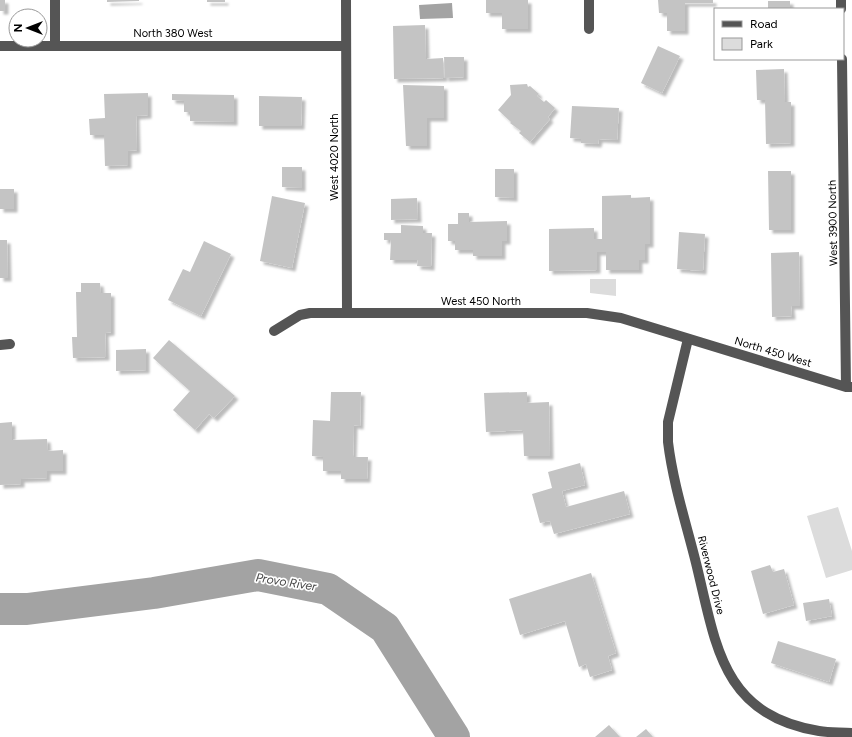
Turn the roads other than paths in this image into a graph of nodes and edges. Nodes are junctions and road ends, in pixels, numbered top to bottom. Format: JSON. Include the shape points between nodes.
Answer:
{"nodes":[{"id":1,"x":55,"y":0,"type":"edge"},
{"id":2,"x":346,"y":0,"type":"edge"},
{"id":3,"x":589,"y":0,"type":"edge"},
{"id":4,"x":590,"y":29,"type":"dead end"},
{"id":5,"x":55,"y":45,"type":"junction"},
{"id":6,"x":0,"y":46,"type":"edge"},
{"id":7,"x":346,"y":46,"type":"junction"},
{"id":8,"x":842,"y":60,"type":"edge"},
{"id":9,"x":848,"y":92,"type":"edge"},
{"id":10,"x":347,"y":313,"type":"junction"},
{"id":11,"x":274,"y":331,"type":"dead end"},
{"id":12,"x":688,"y":339,"type":"junction"},
{"id":13,"x":849,"y":387,"type":"edge"},
{"id":14,"x":852,"y":733,"type":"edge"}],
"edges":[{"from":1,"to":5,"type":"street"},
{"from":2,"to":7,"type":"street","name":"West 4020 North"},
{"from":3,"to":4,"type":"street"},
{"from":5,"to":6,"type":"street","name":"North 380 West"},
{"from":5,"to":7,"type":"street","name":"North 380 West"},
{"from":7,"to":10,"type":"street","name":"West 4020 North"},
{"from":8,"to":9,"type":"street","name":"West 3900 North"},
{"from":9,"to":13,"type":"street","name":"West 3900 North"},
{"from":10,"to":11,"type":"street","name":"West 450 North","via":[[300,315]]},
{"from":10,"to":12,"type":"street","name":"West 450 North","via":[[587,313],[621,318]]},
{"from":12,"to":13,"type":"street","name":"North 450 West"},
{"from":12,"to":14,"type":"street","name":"Riverwood Drive","via":[[668,422],[668,442],[706,604],[724,666],[742,694],[761,710],[779,720],[819,731]]}]}
